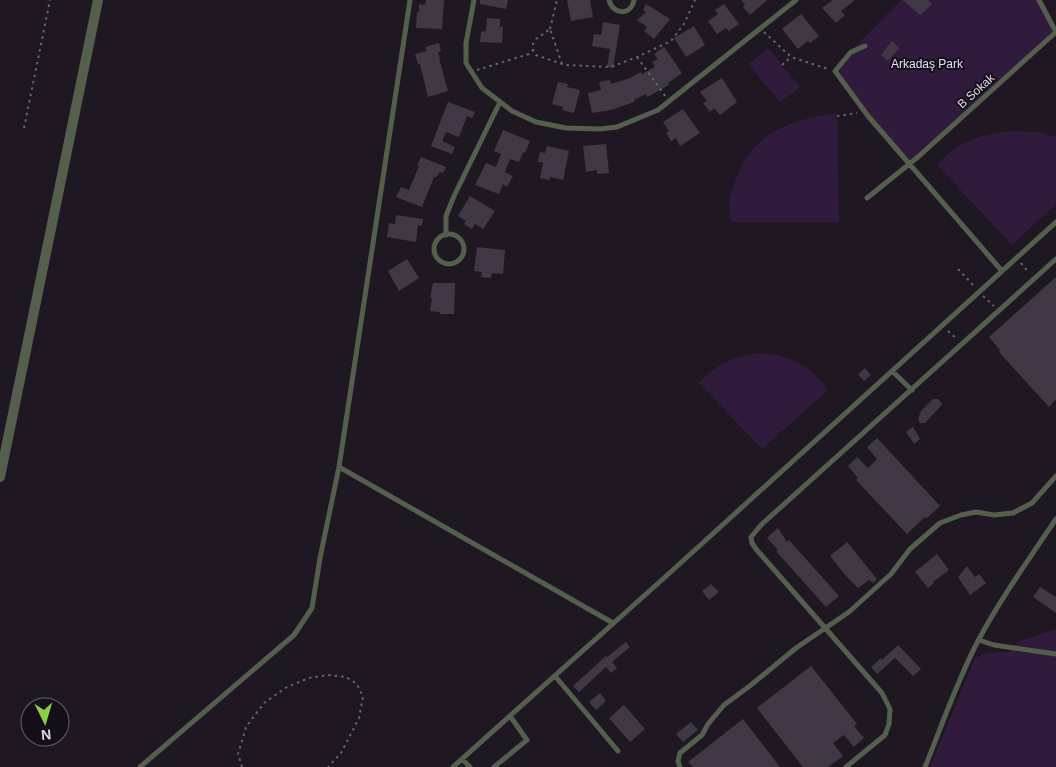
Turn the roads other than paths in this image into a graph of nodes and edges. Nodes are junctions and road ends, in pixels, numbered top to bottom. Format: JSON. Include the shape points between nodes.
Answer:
{"nodes":[{"id":1,"x":98,"y":0,"type":"edge"},
{"id":2,"x":410,"y":0,"type":"edge"},
{"id":3,"x":474,"y":0,"type":"edge"},
{"id":4,"x":609,"y":0,"type":"edge"},
{"id":5,"x":634,"y":0,"type":"edge"},
{"id":6,"x":796,"y":0,"type":"edge"},
{"id":7,"x":1039,"y":0,"type":"edge"},
{"id":8,"x":1056,"y":32,"type":"edge"},
{"id":9,"x":865,"y":46,"type":"dead end"},
{"id":10,"x":500,"y":102,"type":"junction"},
{"id":11,"x":910,"y":164,"type":"junction"},
{"id":12,"x":867,"y":198,"type":"dead end"},
{"id":13,"x":1056,"y":222,"type":"edge"},
{"id":14,"x":446,"y":235,"type":"junction"},
{"id":15,"x":1056,"y":259,"type":"edge"},
{"id":16,"x":1002,"y":271,"type":"junction"},
{"id":17,"x":892,"y":371,"type":"junction"},
{"id":18,"x":912,"y":390,"type":"junction"},
{"id":19,"x":339,"y":466,"type":"junction"},
{"id":20,"x":1056,"y":476,"type":"edge"},
{"id":21,"x":0,"y":477,"type":"edge"},
{"id":22,"x":1056,"y":519,"type":"edge"},
{"id":23,"x":613,"y":623,"type":"junction"},
{"id":24,"x":826,"y":628,"type":"junction"},
{"id":25,"x":979,"y":640,"type":"junction"},
{"id":26,"x":1056,"y":654,"type":"edge"},
{"id":27,"x":555,"y":676,"type":"junction"},
{"id":28,"x":510,"y":716,"type":"junction"},
{"id":29,"x":618,"y":751,"type":"dead end"},
{"id":30,"x":462,"y":759,"type":"junction"},
{"id":31,"x":140,"y":767,"type":"edge"},
{"id":32,"x":454,"y":767,"type":"edge"},
{"id":33,"x":470,"y":767,"type":"edge"},
{"id":34,"x":494,"y":767,"type":"edge"},
{"id":35,"x":680,"y":767,"type":"edge"},
{"id":36,"x":846,"y":767,"type":"edge"},
{"id":37,"x":925,"y":767,"type":"edge"}],
"edges":[{"from":1,"to":21,"type":"street"},
{"from":2,"to":19,"type":"lane"},
{"from":3,"to":10,"type":"lane","via":[[466,42],[466,63],[482,88]]},
{"from":4,"to":5,"type":"lane","via":[[614,10],[622,12],[630,9]]},
{"from":6,"to":10,"type":"lane","via":[[658,110],[617,127],[566,128],[536,122]]},
{"from":7,"to":8,"type":"lane"},
{"from":8,"to":11,"type":"lane","name":"B Sokak"},
{"from":9,"to":11,"type":"lane","via":[[851,52],[835,71]]},
{"from":10,"to":14,"type":"lane","via":[[454,196],[446,216]]},
{"from":11,"to":12,"type":"lane","name":"B Sokak"},
{"from":11,"to":16,"type":"lane"},
{"from":13,"to":16,"type":"lane"},
{"from":14,"to":14,"type":"lane","via":[[435,243],[435,254],[448,264],[462,256],[463,251],[460,240]]},
{"from":15,"to":18,"type":"lane"},
{"from":16,"to":17,"type":"lane"},
{"from":17,"to":18,"type":"lane"},
{"from":17,"to":23,"type":"lane"},
{"from":18,"to":24,"type":"lane","via":[[751,537],[756,549]]},
{"from":19,"to":23,"type":"lane"},
{"from":19,"to":31,"type":"lane","via":[[312,608],[294,635]]},
{"from":20,"to":24,"type":"lane","via":[[1032,503],[1013,513],[994,515],[976,512],[940,523],[910,549],[891,574]]},
{"from":22,"to":25,"type":"lane","via":[[1009,588]]},
{"from":23,"to":27,"type":"lane"},
{"from":24,"to":35,"type":"lane","via":[[724,705],[702,735],[680,753]]},
{"from":24,"to":36,"type":"lane","via":[[882,693],[890,709],[885,735]]},
{"from":25,"to":26,"type":"lane"},
{"from":25,"to":37,"type":"lane"},
{"from":27,"to":28,"type":"lane"},
{"from":27,"to":29,"type":"lane"},
{"from":28,"to":30,"type":"lane"},
{"from":28,"to":34,"type":"lane","via":[[527,740]]},
{"from":30,"to":32,"type":"lane"},
{"from":30,"to":33,"type":"lane"}]}
